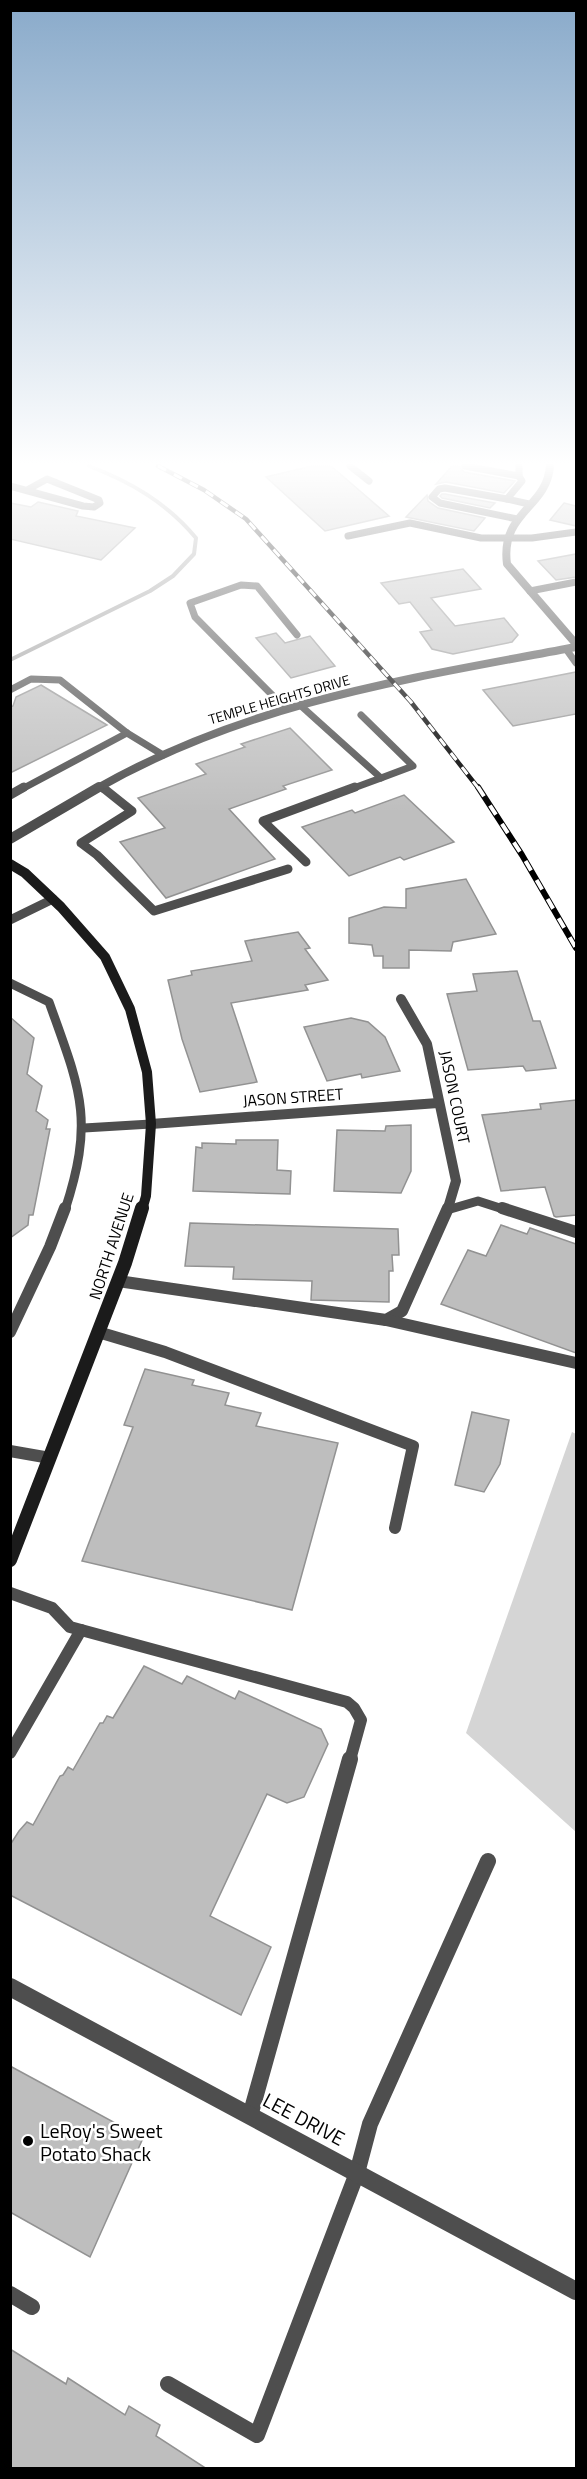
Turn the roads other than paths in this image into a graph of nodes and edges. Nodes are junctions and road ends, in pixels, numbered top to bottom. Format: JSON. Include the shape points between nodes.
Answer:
{"nodes":[{"id":1,"x":522,"y":582,"type":"edge"},
{"id":2,"x":576,"y":582,"type":"edge"},
{"id":3,"x":530,"y":591,"type":"junction"},
{"id":4,"x":297,"y":635,"type":"dead end"},
{"id":5,"x":576,"y":645,"type":"edge"},
{"id":6,"x":566,"y":649,"type":"junction"},
{"id":7,"x":576,"y":663,"type":"edge"},
{"id":8,"x":10,"y":690,"type":"edge"},
{"id":9,"x":300,"y":705,"type":"junction"},
{"id":10,"x":286,"y":709,"type":"junction"},
{"id":11,"x":361,"y":715,"type":"dead end"},
{"id":12,"x":127,"y":733,"type":"junction"},
{"id":13,"x":163,"y":754,"type":"junction"},
{"id":14,"x":381,"y":778,"type":"junction"},
{"id":15,"x":101,"y":787,"type":"junction"},
{"id":16,"x":10,"y":795,"type":"edge"},
{"id":17,"x":10,"y":839,"type":"edge"},
{"id":18,"x":306,"y":862,"type":"dead end"},
{"id":19,"x":10,"y":864,"type":"edge"},
{"id":20,"x":288,"y":869,"type":"dead end"},
{"id":21,"x":53,"y":899,"type":"junction"},
{"id":22,"x":10,"y":920,"type":"edge"},
{"id":23,"x":10,"y":983,"type":"edge"},
{"id":24,"x":401,"y":999,"type":"dead end"},
{"id":25,"x":438,"y":1103,"type":"junction"},
{"id":26,"x":151,"y":1124,"type":"junction"},
{"id":27,"x":84,"y":1128,"type":"junction"},
{"id":28,"x":448,"y":1208,"type":"junction"},
{"id":29,"x":576,"y":1232,"type":"edge"},
{"id":30,"x":118,"y":1281,"type":"junction"},
{"id":31,"x":386,"y":1320,"type":"junction"},
{"id":32,"x":10,"y":1332,"type":"edge"},
{"id":33,"x":98,"y":1332,"type":"junction"},
{"id":34,"x":576,"y":1363,"type":"edge"},
{"id":35,"x":10,"y":1451,"type":"edge"},
{"id":36,"x":50,"y":1458,"type":"junction"},
{"id":37,"x":395,"y":1528,"type":"dead end"},
{"id":38,"x":10,"y":1560,"type":"edge"},
{"id":39,"x":10,"y":1593,"type":"edge"},
{"id":40,"x":81,"y":1630,"type":"junction"},
{"id":41,"x":10,"y":1753,"type":"edge"},
{"id":42,"x":488,"y":1862,"type":"dead end"},
{"id":43,"x":10,"y":1987,"type":"edge"},
{"id":44,"x":250,"y":2116,"type":"junction"},
{"id":45,"x":357,"y":2173,"type":"junction"},
{"id":46,"x":576,"y":2291,"type":"edge"},
{"id":47,"x":10,"y":2294,"type":"edge"},
{"id":48,"x":32,"y":2307,"type":"dead end"},
{"id":49,"x":168,"y":2384,"type":"dead end"}],
"edges":[{"from":1,"to":3,"type":"street"},
{"from":2,"to":3,"type":"lane"},
{"from":3,"to":5,"type":"street"},
{"from":4,"to":10,"type":"lane","via":[[256,586],[241,585],[190,603],[195,616]]},
{"from":5,"to":6,"type":"street","name":"TEMPLE HEIGHTS DRIVE"},
{"from":6,"to":7,"type":"lane"},
{"from":6,"to":9,"type":"street","name":"TEMPLE HEIGHTS DRIVE"},
{"from":8,"to":12,"type":"lane","via":[[31,679],[60,680]]},
{"from":9,"to":10,"type":"street","name":"TEMPLE HEIGHTS DRIVE"},
{"from":9,"to":14,"type":"lane"},
{"from":10,"to":13,"type":"street","name":"TEMPLE HEIGHTS DRIVE","via":[[234,724]]},
{"from":11,"to":14,"type":"lane","via":[[413,765]]},
{"from":12,"to":13,"type":"lane"},
{"from":12,"to":16,"type":"lane"},
{"from":13,"to":15,"type":"street","name":"TEMPLE HEIGHTS DRIVE"},
{"from":14,"to":18,"type":"lane","via":[[263,821]]},
{"from":15,"to":17,"type":"street","name":"TEMPLE HEIGHTS DRIVE"},
{"from":15,"to":20,"type":"lane","via":[[132,811],[81,843],[154,911]]},
{"from":19,"to":21,"type":"main road","name":"NORTH AVENUE"},
{"from":21,"to":22,"type":"lane"},
{"from":21,"to":26,"type":"main road","name":"NORTH AVENUE","via":[[105,957],[130,1009],[147,1072]]},
{"from":23,"to":27,"type":"lane","via":[[49,1002],[80,1093]]},
{"from":24,"to":25,"type":"street","name":"JASON COURT","via":[[427,1044]]},
{"from":25,"to":26,"type":"street","name":"JASON STREET"},
{"from":25,"to":28,"type":"street","name":"JASON COURT","via":[[456,1181]]},
{"from":26,"to":27,"type":"lane"},
{"from":26,"to":30,"type":"main road","name":"NORTH AVENUE","via":[[146,1196]]},
{"from":27,"to":32,"type":"lane","via":[[70,1201]]},
{"from":28,"to":29,"type":"lane","via":[[478,1201]]},
{"from":28,"to":31,"type":"lane","via":[[402,1311]]},
{"from":30,"to":31,"type":"lane"},
{"from":30,"to":33,"type":"main road","name":"NORTH AVENUE"},
{"from":31,"to":34,"type":"lane"},
{"from":33,"to":36,"type":"main road","name":"NORTH AVENUE"},
{"from":33,"to":37,"type":"lane","via":[[165,1352],[413,1446]]},
{"from":35,"to":36,"type":"lane"},
{"from":36,"to":38,"type":"main road","name":"NORTH AVENUE"},
{"from":39,"to":40,"type":"lane","via":[[52,1608],[70,1627]]},
{"from":40,"to":41,"type":"lane"},
{"from":40,"to":44,"type":"lane","via":[[347,1702],[361,1720]]},
{"from":42,"to":45,"type":"lane","via":[[370,2124]]},
{"from":43,"to":44,"type":"street","name":"LEE DRIVE"},
{"from":44,"to":45,"type":"street","name":"LEE DRIVE"},
{"from":45,"to":46,"type":"street","name":"LEE DRIVE"},
{"from":45,"to":49,"type":"lane","via":[[257,2435]]},
{"from":47,"to":48,"type":"lane"}]}
